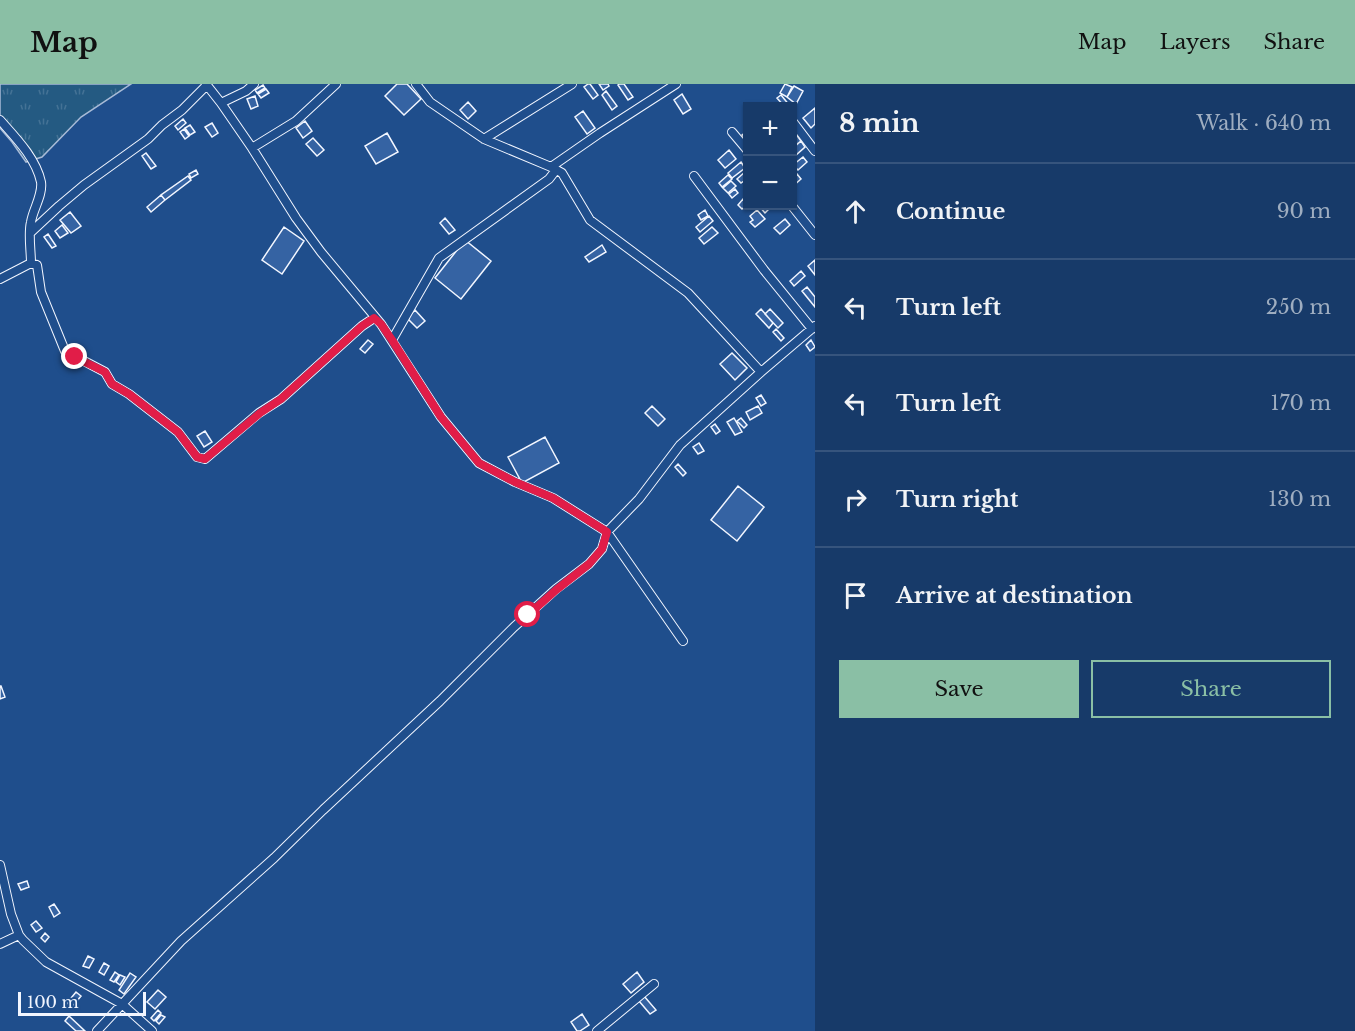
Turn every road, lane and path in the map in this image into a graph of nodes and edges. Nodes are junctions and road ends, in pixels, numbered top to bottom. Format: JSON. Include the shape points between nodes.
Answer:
{"nodes":[{"id":1,"x":254,"y":84,"type":"edge"},
{"id":2,"x":336,"y":84,"type":"edge"},
{"id":3,"x":416,"y":84,"type":"edge"},
{"id":4,"x":572,"y":84,"type":"edge"},
{"id":5,"x":676,"y":84,"type":"edge"},
{"id":6,"x":206,"y":85,"type":"edge"},
{"id":7,"x":221,"y":103,"type":"junction"},
{"id":8,"x":0,"y":120,"type":"edge"},
{"id":9,"x":797,"y":127,"type":"edge"},
{"id":10,"x":732,"y":132,"type":"dead end"},
{"id":11,"x":484,"y":139,"type":"junction"},
{"id":12,"x":743,"y":146,"type":"edge"},
{"id":13,"x":252,"y":148,"type":"junction"},
{"id":14,"x":815,"y":151,"type":"edge"},
{"id":15,"x":554,"y":168,"type":"junction"},
{"id":16,"x":694,"y":176,"type":"dead end"},
{"id":17,"x":795,"y":210,"type":"edge"},
{"id":18,"x":30,"y":233,"type":"junction"},
{"id":19,"x":815,"y":235,"type":"edge"},
{"id":20,"x":31,"y":263,"type":"junction"},
{"id":21,"x":0,"y":279,"type":"edge"},
{"id":22,"x":374,"y":318,"type":"junction"},
{"id":23,"x":813,"y":328,"type":"edge"},
{"id":24,"x":392,"y":340,"type":"junction"},
{"id":25,"x":761,"y":372,"type":"junction"},
{"id":26,"x":607,"y":532,"type":"junction"},
{"id":27,"x":683,"y":641,"type":"dead end"},
{"id":28,"x":0,"y":865,"type":"edge"},
{"id":29,"x":19,"y":936,"type":"junction"},
{"id":30,"x":0,"y":944,"type":"edge"},
{"id":31,"x":654,"y":984,"type":"dead end"},
{"id":32,"x":122,"y":1004,"type":"junction"},
{"id":33,"x":97,"y":1031,"type":"edge"},
{"id":34,"x":152,"y":1031,"type":"edge"},
{"id":35,"x":597,"y":1031,"type":"edge"}],
"edges":[{"from":1,"to":7,"type":"street"},
{"from":2,"to":13,"type":"street","via":[[296,121]]},
{"from":3,"to":11,"type":"street","via":[[430,102]]},
{"from":4,"to":11,"type":"street"},
{"from":5,"to":15,"type":"street"},
{"from":6,"to":7,"type":"street"},
{"from":6,"to":18,"type":"street","via":[[148,139],[84,185]]},
{"from":7,"to":13,"type":"street"},
{"from":8,"to":18,"type":"street","via":[[35,165],[41,183]]},
{"from":9,"to":14,"type":"street"},
{"from":10,"to":12,"type":"street"},
{"from":11,"to":15,"type":"street"},
{"from":13,"to":22,"type":"street","via":[[296,218]]},
{"from":15,"to":24,"type":"street","via":[[549,179],[439,258]]},
{"from":15,"to":25,"type":"street","via":[[562,173],[590,220],[688,293]]},
{"from":16,"to":23,"type":"street"},
{"from":17,"to":19,"type":"street"},
{"from":18,"to":20,"type":"street"},
{"from":20,"to":21,"type":"street"},
{"from":20,"to":22,"type":"street","via":[[37,265],[41,292],[65,351],[105,372],[112,384],[178,432],[197,457],[205,459]]},
{"from":22,"to":24,"type":"street"},
{"from":23,"to":25,"type":"street"},
{"from":24,"to":26,"type":"street","via":[[441,417],[479,463],[553,498]]},
{"from":25,"to":26,"type":"street","via":[[680,445],[639,499]]},
{"from":26,"to":27,"type":"street"},
{"from":26,"to":32,"type":"street","via":[[602,549],[589,564],[514,627],[274,858],[181,941]]},
{"from":28,"to":29,"type":"street"},
{"from":29,"to":30,"type":"street"},
{"from":29,"to":32,"type":"street","via":[[46,962]]},
{"from":31,"to":35,"type":"street"},
{"from":32,"to":33,"type":"street"},
{"from":32,"to":34,"type":"street"}]}
